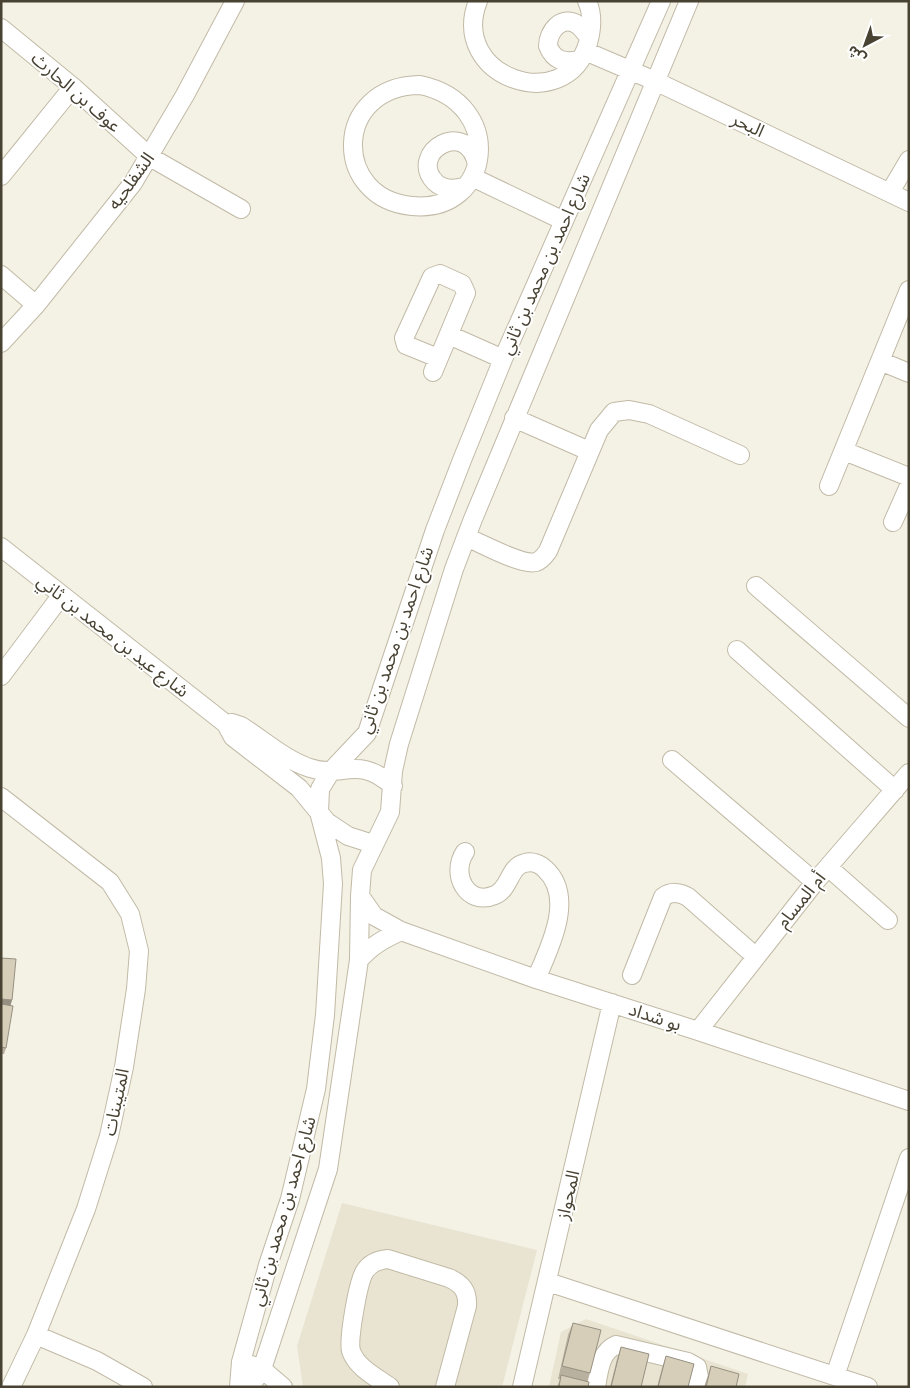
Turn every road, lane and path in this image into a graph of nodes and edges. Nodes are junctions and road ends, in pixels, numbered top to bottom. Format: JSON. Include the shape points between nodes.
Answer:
{"nodes":[{"id":1,"x":235,"y":1,"type":"edge"},
{"id":2,"x":478,"y":1,"type":"edge"},
{"id":3,"x":587,"y":1,"type":"edge"},
{"id":4,"x":661,"y":1,"type":"edge"},
{"id":5,"x":690,"y":1,"type":"edge"},
{"id":6,"x":2,"y":29,"type":"edge"},
{"id":7,"x":585,"y":50,"type":"junction"},
{"id":8,"x":630,"y":71,"type":"junction"},
{"id":9,"x":655,"y":81,"type":"junction"},
{"id":10,"x":73,"y":87,"type":"junction"},
{"id":11,"x":150,"y":157,"type":"junction"},
{"id":12,"x":909,"y":160,"type":"edge"},
{"id":13,"x":1,"y":176,"type":"edge"},
{"id":14,"x":471,"y":176,"type":"junction"},
{"id":15,"x":890,"y":192,"type":"junction"},
{"id":16,"x":909,"y":202,"type":"edge"},
{"id":17,"x":241,"y":209,"type":"dead end"},
{"id":18,"x":564,"y":220,"type":"junction"},
{"id":19,"x":1,"y":275,"type":"edge"},
{"id":20,"x":909,"y":290,"type":"edge"},
{"id":21,"x":36,"y":305,"type":"junction"},
{"id":22,"x":449,"y":335,"type":"junction"},
{"id":23,"x":1,"y":343,"type":"edge"},
{"id":24,"x":503,"y":360,"type":"junction"},
{"id":25,"x":880,"y":361,"type":"junction"},
{"id":26,"x":909,"y":373,"type":"edge"},
{"id":27,"x":514,"y":418,"type":"junction"},
{"id":28,"x":589,"y":451,"type":"junction"},
{"id":29,"x":844,"y":451,"type":"junction"},
{"id":30,"x":740,"y":455,"type":"dead end"},
{"id":31,"x":909,"y":477,"type":"edge"},
{"id":32,"x":829,"y":486,"type":"dead end"},
{"id":33,"x":909,"y":486,"type":"edge"},
{"id":34,"x":893,"y":522,"type":"dead end"},
{"id":35,"x":466,"y":537,"type":"junction"},
{"id":36,"x":1,"y":548,"type":"edge"},
{"id":37,"x":756,"y":586,"type":"dead end"},
{"id":38,"x":60,"y":596,"type":"junction"},
{"id":39,"x":737,"y":650,"type":"dead end"},
{"id":40,"x":1,"y":676,"type":"edge"},
{"id":41,"x":909,"y":718,"type":"edge"},
{"id":42,"x":226,"y":724,"type":"junction"},
{"id":43,"x":672,"y":760,"type":"dead end"},
{"id":44,"x":331,"y":771,"type":"junction"},
{"id":45,"x":909,"y":773,"type":"edge"},
{"id":46,"x":393,"y":786,"type":"junction"},
{"id":47,"x":894,"y":790,"type":"junction"},
{"id":48,"x":1,"y":797,"type":"edge"},
{"id":49,"x":318,"y":812,"type":"junction"},
{"id":50,"x":373,"y":844,"type":"junction"},
{"id":51,"x":465,"y":852,"type":"dead end"},
{"id":52,"x":828,"y":867,"type":"junction"},
{"id":53,"x":815,"y":882,"type":"junction"},
{"id":54,"x":360,"y":896,"type":"junction"},
{"id":55,"x":888,"y":920,"type":"dead end"},
{"id":56,"x":401,"y":932,"type":"junction"},
{"id":57,"x":755,"y":956,"type":"junction"},
{"id":58,"x":359,"y":960,"type":"junction"},
{"id":59,"x":632,"y":975,"type":"dead end"},
{"id":60,"x":536,"y":979,"type":"junction"},
{"id":61,"x":612,"y":1003,"type":"junction"},
{"id":62,"x":698,"y":1031,"type":"junction"},
{"id":63,"x":909,"y":1101,"type":"edge"},
{"id":64,"x":909,"y":1158,"type":"edge"},
{"id":65,"x":548,"y":1282,"type":"junction"},
{"id":66,"x":36,"y":1335,"type":"junction"},
{"id":67,"x":241,"y":1362,"type":"junction"},
{"id":68,"x":262,"y":1369,"type":"junction"},
{"id":69,"x":835,"y":1376,"type":"junction"},
{"id":70,"x":11,"y":1387,"type":"edge"},
{"id":71,"x":143,"y":1387,"type":"edge"},
{"id":72,"x":239,"y":1387,"type":"edge"},
{"id":73,"x":250,"y":1387,"type":"edge"},
{"id":74,"x":283,"y":1387,"type":"edge"},
{"id":75,"x":390,"y":1387,"type":"edge"},
{"id":76,"x":445,"y":1387,"type":"edge"},
{"id":77,"x":522,"y":1387,"type":"edge"},
{"id":78,"x":596,"y":1387,"type":"edge"},
{"id":79,"x":697,"y":1387,"type":"edge"},
{"id":80,"x":868,"y":1387,"type":"edge"}],
"edges":[{"from":1,"to":11,"type":"street","name":"الشفلحيه"},
{"from":2,"to":7,"type":"street","via":[[473,19],[476,42],[487,62],[506,76],[528,83],[562,76]]},
{"from":3,"to":7,"type":"street","via":[[591,17]]},
{"from":4,"to":8,"type":"street","name":"شارع احمد بن محمد بن ثاني"},
{"from":5,"to":9,"type":"street","name":"شارع احمد بن محمد بن ثاني"},
{"from":6,"to":10,"type":"street","name":"عوف بن الحارث"},
{"from":7,"to":8,"type":"street","name":"البحر"},
{"from":8,"to":9,"type":"street","name":"البحر"},
{"from":8,"to":18,"type":"street","name":"شارع احمد بن محمد بن ثاني"},
{"from":9,"to":15,"type":"street","name":"البحر"},
{"from":9,"to":27,"type":"street","name":"شارع احمد بن محمد بن ثاني","via":[[538,368]]},
{"from":10,"to":11,"type":"street","name":"عوف بن الحارث"},
{"from":10,"to":13,"type":"street"},
{"from":11,"to":17,"type":"street","name":"عوف بن الحارث"},
{"from":11,"to":21,"type":"street","name":"الشفلحيه"},
{"from":12,"to":15,"type":"street"},
{"from":14,"to":14,"type":"street","via":[[480,150],[474,123],[462,106],[446,93],[420,86],[394,89],[382,94],[362,113],[352,138],[352,152],[360,172],[373,189],[398,203],[426,206],[453,197]]},
{"from":14,"to":18,"type":"street"},
{"from":15,"to":16,"type":"street","name":"البحر"},
{"from":18,"to":24,"type":"street","name":"شارع احمد بن محمد بن ثاني"},
{"from":19,"to":21,"type":"street"},
{"from":20,"to":25,"type":"street"},
{"from":21,"to":23,"type":"street","name":"الشفلحيه"},
{"from":22,"to":22,"type":"street","via":[[436,365],[406,345],[404,338],[436,274],[462,284],[466,293]]},
{"from":22,"to":24,"type":"street"},
{"from":24,"to":44,"type":"street","name":"شارع احمد بن محمد بن ثاني","via":[[435,530],[367,733]]},
{"from":25,"to":26,"type":"street"},
{"from":25,"to":29,"type":"street"},
{"from":27,"to":28,"type":"street"},
{"from":27,"to":35,"type":"street","name":"شارع احمد بن محمد بن ثاني"},
{"from":28,"to":30,"type":"street","via":[[608,418],[614,412],[629,410],[650,414]]},
{"from":28,"to":35,"type":"street","via":[[548,551],[539,560],[520,560]]},
{"from":29,"to":31,"type":"street"},
{"from":29,"to":32,"type":"street"},
{"from":33,"to":34,"type":"street"},
{"from":35,"to":46,"type":"street","name":"شارع احمد بن محمد بن ثاني","via":[[399,744]]},
{"from":36,"to":38,"type":"street","name":"شارع عيد بن محمد بن ثاني"},
{"from":37,"to":41,"type":"street"},
{"from":38,"to":40,"type":"street"},
{"from":38,"to":42,"type":"street","name":"شارع عيد بن محمد بن ثاني"},
{"from":39,"to":47,"type":"street"},
{"from":42,"to":44,"type":"street","name":"شارع عيد بن محمد بن ثاني","via":[[241,726],[304,766]]},
{"from":42,"to":49,"type":"street","name":"شارع عيد بن محمد بن ثاني","via":[[232,737],[299,788]]},
{"from":43,"to":53,"type":"street"},
{"from":44,"to":46,"type":"street","name":"شارع عيد بن محمد بن ثاني","via":[[350,767],[368,770]]},
{"from":44,"to":49,"type":"street","name":"شارع احمد بن محمد بن ثاني","via":[[320,789]]},
{"from":45,"to":47,"type":"street","name":"أم المسام"},
{"from":46,"to":50,"type":"street","name":"شارع احمد بن محمد بن ثاني","via":[[390,812]]},
{"from":47,"to":52,"type":"street","name":"أم المسام"},
{"from":48,"to":66,"type":"street","name":"المتيبنات","via":[[110,882],[130,914],[139,951],[125,1057],[109,1136],[86,1209]]},
{"from":49,"to":50,"type":"street","name":"شارع عيد بن محمد بن ثاني","via":[[342,833]]},
{"from":49,"to":67,"type":"street","name":"شارع احمد بن محمد بن ثاني","via":[[331,858],[333,884],[325,1015],[316,1089],[290,1200]]},
{"from":50,"to":54,"type":"street","name":"شارع احمد بن محمد بن ثاني","via":[[362,870]]},
{"from":51,"to":60,"type":"street","via":[[458,865],[459,879],[469,892],[479,896],[495,895],[503,890],[513,871],[523,863],[530,862],[544,868],[555,883],[560,902]]},
{"from":52,"to":53,"type":"street","name":"أم المسام"},
{"from":52,"to":55,"type":"street"},
{"from":53,"to":57,"type":"street","name":"أم المسام"},
{"from":54,"to":56,"type":"street","name":"بو شداد","via":[[374,916]]},
{"from":54,"to":58,"type":"street","name":"شارع احمد بن محمد بن ثاني"},
{"from":56,"to":58,"type":"street","via":[[380,940]]},
{"from":56,"to":60,"type":"street","name":"بو شداد"},
{"from":57,"to":59,"type":"street","via":[[688,897],[668,893],[663,897]]},
{"from":57,"to":62,"type":"street","name":"أم المسام"},
{"from":58,"to":68,"type":"street","name":"شارع احمد بن محمد بن ثاني","via":[[328,1169]]},
{"from":60,"to":61,"type":"street","name":"بو شداد"},
{"from":61,"to":62,"type":"street","name":"بو شداد"},
{"from":61,"to":65,"type":"street","name":"المحواز"},
{"from":62,"to":63,"type":"street","name":"بو شداد"},
{"from":64,"to":69,"type":"street"},
{"from":65,"to":69,"type":"street"},
{"from":65,"to":77,"type":"street","name":"المحواز"},
{"from":66,"to":70,"type":"street","name":"المتيبنات"},
{"from":66,"to":71,"type":"street","via":[[97,1361]]},
{"from":67,"to":68,"type":"street"},
{"from":67,"to":72,"type":"street","name":"شارع احمد بن محمد بن ثاني"},
{"from":68,"to":73,"type":"street","name":"شارع احمد بن محمد بن ثاني"},
{"from":68,"to":74,"type":"street"},
{"from":69,"to":80,"type":"street"},
{"from":75,"to":76,"type":"street","via":[[356,1362],[350,1349],[362,1278],[370,1265],[388,1259],[459,1282],[468,1297]]},
{"from":78,"to":79,"type":"street","via":[[603,1356],[608,1348],[616,1345],[688,1362],[697,1367]]}]}
